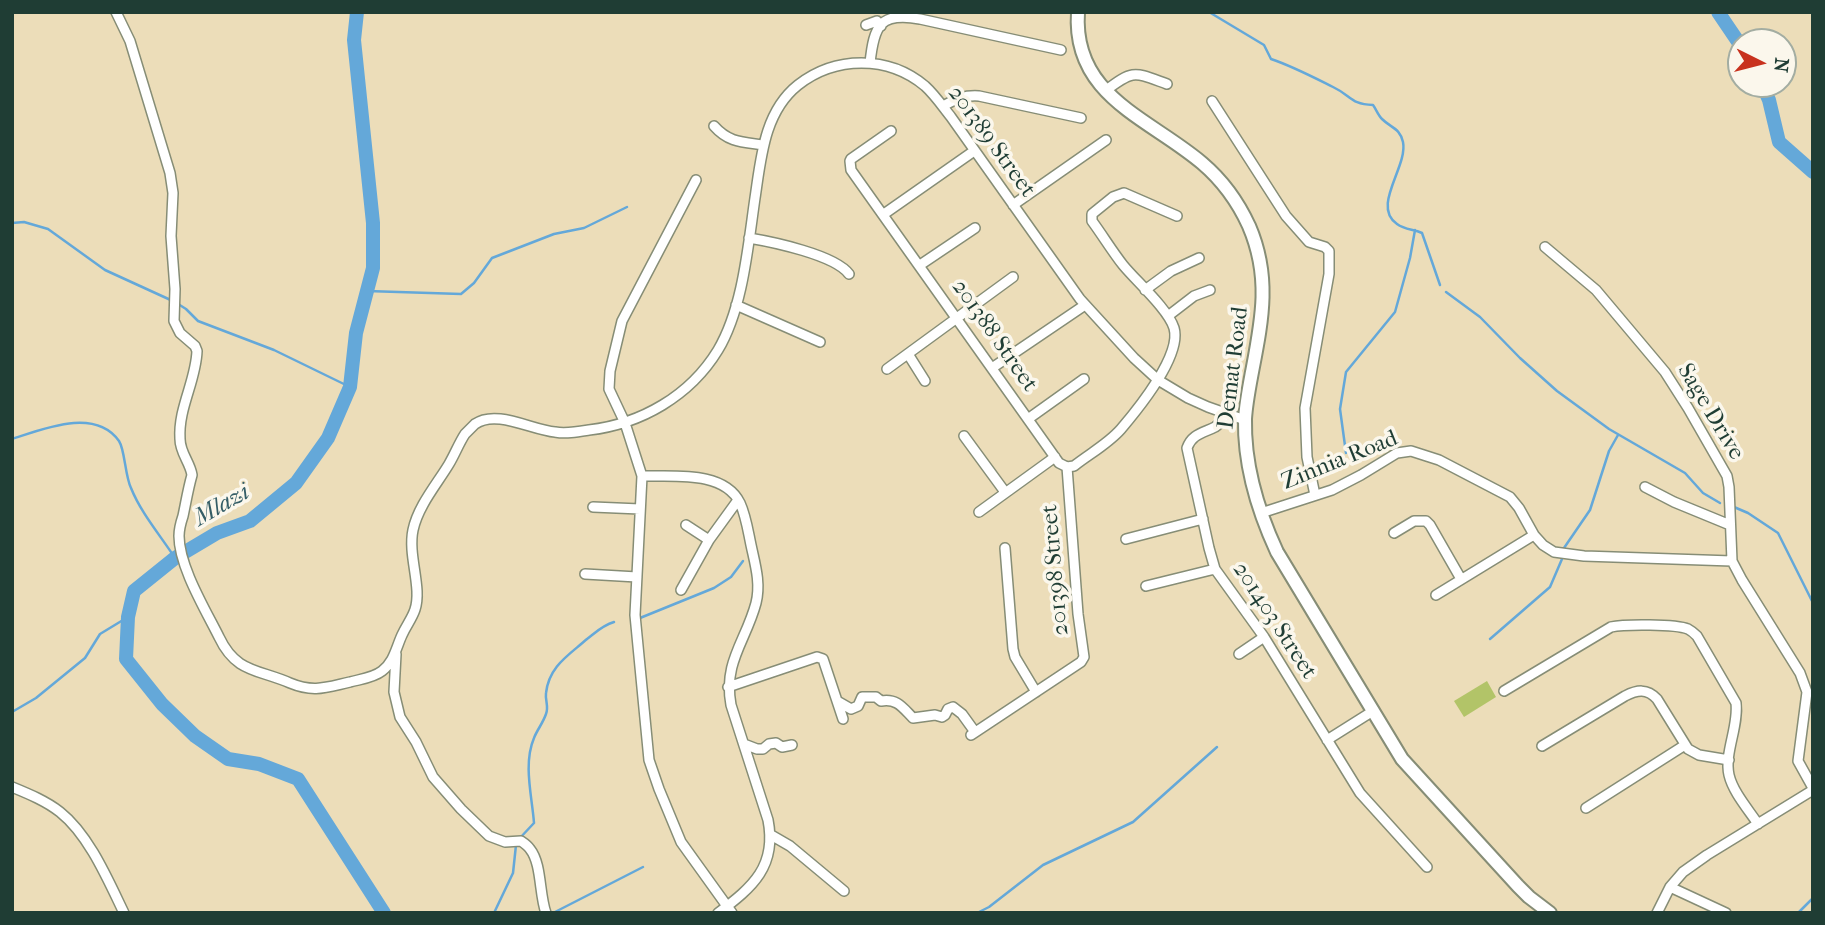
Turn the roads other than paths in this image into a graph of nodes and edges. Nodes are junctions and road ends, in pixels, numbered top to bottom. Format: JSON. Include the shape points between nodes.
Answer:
{"nodes":[{"id":1,"x":116,"y":12,"type":"edge"},
{"id":2,"x":1078,"y":12,"type":"edge"},
{"id":3,"x":887,"y":15,"type":"edge"},
{"id":4,"x":919,"y":15,"type":"edge"},
{"id":5,"x":866,"y":25,"type":"dead end"},
{"id":6,"x":881,"y":26,"type":"junction"},
{"id":7,"x":1061,"y":50,"type":"dead end"},
{"id":8,"x":870,"y":63,"type":"junction"},
{"id":9,"x":1167,"y":84,"type":"dead end"},
{"id":10,"x":1105,"y":91,"type":"junction"},
{"id":11,"x":1212,"y":101,"type":"dead end"},
{"id":12,"x":943,"y":106,"type":"junction"},
{"id":13,"x":1081,"y":118,"type":"dead end"},
{"id":14,"x":713,"y":126,"type":"dead end"},
{"id":15,"x":891,"y":131,"type":"dead end"},
{"id":16,"x":1107,"y":140,"type":"dead end"},
{"id":17,"x":764,"y":145,"type":"junction"},
{"id":18,"x":974,"y":151,"type":"junction"},
{"id":19,"x":696,"y":180,"type":"dead end"},
{"id":20,"x":1013,"y":205,"type":"junction"},
{"id":21,"x":884,"y":214,"type":"junction"},
{"id":22,"x":1177,"y":216,"type":"dead end"},
{"id":23,"x":975,"y":228,"type":"dead end"},
{"id":24,"x":749,"y":238,"type":"junction"},
{"id":25,"x":1545,"y":247,"type":"dead end"},
{"id":26,"x":1199,"y":258,"type":"dead end"},
{"id":27,"x":920,"y":265,"type":"junction"},
{"id":28,"x":849,"y":274,"type":"dead end"},
{"id":29,"x":1013,"y":277,"type":"dead end"},
{"id":30,"x":1145,"y":290,"type":"junction"},
{"id":31,"x":1210,"y":290,"type":"dead end"},
{"id":32,"x":1085,"y":304,"type":"junction"},
{"id":33,"x":736,"y":305,"type":"junction"},
{"id":34,"x":1168,"y":316,"type":"junction"},
{"id":35,"x":957,"y":317,"type":"junction"},
{"id":36,"x":821,"y":342,"type":"dead end"},
{"id":37,"x":908,"y":354,"type":"junction"},
{"id":38,"x":992,"y":368,"type":"junction"},
{"id":39,"x":887,"y":369,"type":"dead end"},
{"id":40,"x":1084,"y":379,"type":"dead end"},
{"id":41,"x":1158,"y":380,"type":"junction"},
{"id":42,"x":925,"y":381,"type":"dead end"},
{"id":43,"x":1227,"y":413,"type":"junction"},
{"id":44,"x":1028,"y":419,"type":"junction"},
{"id":45,"x":1245,"y":420,"type":"junction"},
{"id":46,"x":625,"y":423,"type":"junction"},
{"id":47,"x":964,"y":436,"type":"dead end"},
{"id":48,"x":1055,"y":457,"type":"junction"},
{"id":49,"x":1067,"y":467,"type":"junction"},
{"id":50,"x":642,"y":475,"type":"junction"},
{"id":51,"x":1645,"y":487,"type":"dead end"},
{"id":52,"x":1005,"y":492,"type":"junction"},
{"id":53,"x":1315,"y":495,"type":"junction"},
{"id":54,"x":738,"y":500,"type":"junction"},
{"id":55,"x":593,"y":507,"type":"dead end"},
{"id":56,"x":640,"y":509,"type":"junction"},
{"id":57,"x":979,"y":512,"type":"dead end"},
{"id":58,"x":1261,"y":513,"type":"junction"},
{"id":59,"x":1203,"y":519,"type":"junction"},
{"id":60,"x":687,"y":525,"type":"dead end"},
{"id":61,"x":1730,"y":525,"type":"junction"},
{"id":62,"x":1394,"y":533,"type":"dead end"},
{"id":63,"x":1534,"y":536,"type":"junction"},
{"id":64,"x":1126,"y":539,"type":"dead end"},
{"id":65,"x":709,"y":540,"type":"junction"},
{"id":66,"x":1005,"y":548,"type":"dead end"},
{"id":67,"x":1732,"y":561,"type":"junction"},
{"id":68,"x":1216,"y":569,"type":"junction"},
{"id":69,"x":585,"y":574,"type":"dead end"},
{"id":70,"x":637,"y":577,"type":"junction"},
{"id":71,"x":1461,"y":579,"type":"junction"},
{"id":72,"x":1146,"y":586,"type":"dead end"},
{"id":73,"x":681,"y":590,"type":"dead end"},
{"id":74,"x":1436,"y":595,"type":"dead end"},
{"id":75,"x":1264,"y":637,"type":"junction"},
{"id":76,"x":396,"y":652,"type":"junction"},
{"id":77,"x":1239,"y":654,"type":"dead end"},
{"id":78,"x":728,"y":687,"type":"junction"},
{"id":79,"x":1036,"y":691,"type":"junction"},
{"id":80,"x":1504,"y":691,"type":"dead end"},
{"id":81,"x":837,"y":701,"type":"junction"},
{"id":82,"x":1373,"y":712,"type":"junction"},
{"id":83,"x":843,"y":719,"type":"dead end"},
{"id":84,"x":1327,"y":740,"type":"junction"},
{"id":85,"x":744,"y":744,"type":"junction"},
{"id":86,"x":792,"y":745,"type":"dead end"},
{"id":87,"x":1685,"y":745,"type":"junction"},
{"id":88,"x":1542,"y":746,"type":"dead end"},
{"id":89,"x":1729,"y":760,"type":"junction"},
{"id":90,"x":12,"y":787,"type":"edge"},
{"id":91,"x":1813,"y":789,"type":"edge"},
{"id":92,"x":1586,"y":807,"type":"dead end"},
{"id":93,"x":1758,"y":824,"type":"junction"},
{"id":94,"x":771,"y":835,"type":"junction"},
{"id":95,"x":1427,"y":867,"type":"dead end"},
{"id":96,"x":1670,"y":887,"type":"junction"},
{"id":97,"x":844,"y":891,"type":"dead end"},
{"id":98,"x":730,"y":909,"type":"edge"},
{"id":99,"x":124,"y":913,"type":"edge"},
{"id":100,"x":546,"y":913,"type":"edge"},
{"id":101,"x":718,"y":913,"type":"edge"},
{"id":102,"x":1550,"y":913,"type":"edge"},
{"id":103,"x":1657,"y":913,"type":"edge"},
{"id":104,"x":1727,"y":913,"type":"edge"}],
"edges":[{"from":1,"to":76,"type":"street","via":[[130,41],[170,173],[174,321],[197,351],[180,422],[180,447],[192,475],[178,534],[193,585],[235,661],[304,688],[326,688],[374,676]]},
{"from":2,"to":10,"type":"street","name":"Demat Road","via":[[1083,57]]},
{"from":3,"to":4,"type":"street"},
{"from":3,"to":6,"type":"street"},
{"from":4,"to":7,"type":"street"},
{"from":5,"to":6,"type":"street","via":[[877,21]]},
{"from":6,"to":8,"type":"street"},
{"from":8,"to":12,"type":"street","name":"201389 Street","via":[[908,74]]},
{"from":8,"to":17,"type":"street","name":"201389 Street","via":[[839,65],[798,85],[774,115]]},
{"from":9,"to":10,"type":"street","via":[[1133,74]]},
{"from":10,"to":45,"type":"street","name":"Demat Road","via":[[1209,169],[1249,228],[1262,271],[1263,309]]},
{"from":11,"to":53,"type":"street","via":[[1286,216],[1309,242],[1329,251],[1305,408],[1307,457]]},
{"from":12,"to":13,"type":"street","via":[[968,95]]},
{"from":12,"to":18,"type":"street","name":"201389 Street"},
{"from":14,"to":17,"type":"street","via":[[731,140]]},
{"from":15,"to":21,"type":"street","name":"201388 Street","via":[[850,161]]},
{"from":16,"to":20,"type":"street"},
{"from":17,"to":24,"type":"street","name":"201389 Street"},
{"from":18,"to":20,"type":"street","name":"201389 Street"},
{"from":18,"to":21,"type":"street"},
{"from":19,"to":46,"type":"street","via":[[620,327],[609,389]]},
{"from":20,"to":32,"type":"street","name":"201389 Street"},
{"from":21,"to":27,"type":"street","name":"201388 Street"},
{"from":22,"to":30,"type":"street","via":[[1124,193],[1092,214],[1092,221]]},
{"from":23,"to":27,"type":"street"},
{"from":24,"to":28,"type":"street","via":[[789,246],[842,266]]},
{"from":24,"to":33,"type":"street","name":"201389 Street"},
{"from":25,"to":61,"type":"street","name":"Sage Drive","via":[[1596,290],[1665,372],[1727,476]]},
{"from":26,"to":30,"type":"street"},
{"from":27,"to":35,"type":"street","name":"201388 Street"},
{"from":29,"to":35,"type":"street"},
{"from":30,"to":34,"type":"street"},
{"from":31,"to":34,"type":"street"},
{"from":32,"to":38,"type":"street"},
{"from":32,"to":41,"type":"street","name":"201389 Street"},
{"from":33,"to":36,"type":"street"},
{"from":33,"to":46,"type":"street","name":"201389 Street","via":[[718,350],[697,377],[657,410]]},
{"from":34,"to":41,"type":"street","via":[[1174,329],[1174,348]]},
{"from":35,"to":37,"type":"street"},
{"from":35,"to":38,"type":"street","name":"201388 Street"},
{"from":37,"to":39,"type":"street"},
{"from":37,"to":42,"type":"street"},
{"from":38,"to":44,"type":"street","name":"201388 Street"},
{"from":40,"to":44,"type":"street"},
{"from":41,"to":43,"type":"street","name":"201389 Street"},
{"from":41,"to":49,"type":"street","via":[[1120,430]]},
{"from":43,"to":45,"type":"street","name":"201389 Street"},
{"from":43,"to":59,"type":"street","name":"201403 Street","via":[[1216,426],[1191,439],[1187,448]]},
{"from":44,"to":48,"type":"street","name":"201388 Street"},
{"from":45,"to":58,"type":"street","name":"Demat Road","via":[[1250,471]]},
{"from":46,"to":50,"type":"street"},
{"from":46,"to":76,"type":"street","name":"201389 Street","via":[[568,433],[502,419],[474,424],[413,527],[416,608]]},
{"from":47,"to":52,"type":"street"},
{"from":48,"to":49,"type":"street","name":"201388 Street"},
{"from":48,"to":52,"type":"street"},
{"from":49,"to":79,"type":"street","name":"201398 Street","via":[[1083,657]]},
{"from":50,"to":54,"type":"street","via":[[711,480],[727,487]]},
{"from":50,"to":56,"type":"street"},
{"from":51,"to":61,"type":"street"},
{"from":52,"to":57,"type":"street"},
{"from":53,"to":58,"type":"street","name":"Zinnia Road"},
{"from":53,"to":63,"type":"street","name":"Zinnia Road","via":[[1397,453],[1416,452],[1510,498]]},
{"from":54,"to":65,"type":"street"},
{"from":54,"to":78,"type":"street","via":[[757,570],[758,593]]},
{"from":55,"to":56,"type":"street"},
{"from":56,"to":70,"type":"street"},
{"from":58,"to":82,"type":"street","name":"Demat Road","via":[[1284,566]]},
{"from":59,"to":64,"type":"street"},
{"from":59,"to":68,"type":"street","name":"201403 Street"},
{"from":60,"to":65,"type":"street"},
{"from":61,"to":67,"type":"street","name":"Sage Drive"},
{"from":62,"to":71,"type":"street","via":[[1414,521],[1426,521]]},
{"from":63,"to":67,"type":"street","via":[[1554,552],[1584,556]]},
{"from":63,"to":71,"type":"street"},
{"from":65,"to":73,"type":"street"},
{"from":66,"to":79,"type":"street","via":[[1013,649]]},
{"from":67,"to":91,"type":"street","name":"Sage Drive","via":[[1805,685],[1798,761]]},
{"from":68,"to":72,"type":"street"},
{"from":68,"to":75,"type":"street","name":"201403 Street"},
{"from":69,"to":70,"type":"street"},
{"from":70,"to":98,"type":"street","via":[[636,627],[650,765],[681,842]]},
{"from":71,"to":74,"type":"street"},
{"from":75,"to":77,"type":"street"},
{"from":75,"to":84,"type":"street","name":"201403 Street"},
{"from":76,"to":100,"type":"street","via":[[394,692],[400,717],[433,777],[489,836],[521,841],[530,849]]},
{"from":78,"to":81,"type":"street","via":[[820,657]]},
{"from":78,"to":85,"type":"street"},
{"from":79,"to":81,"type":"street","name":"201398 Street","via":[[973,734],[953,707],[942,718],[913,718],[905,707],[876,697],[862,697],[851,709]]},
{"from":80,"to":89,"type":"street","via":[[1611,627],[1688,629],[1697,636],[1737,703]]},
{"from":81,"to":83,"type":"street"},
{"from":82,"to":84,"type":"street"},
{"from":82,"to":102,"type":"street","name":"Demat Road","via":[[1412,771],[1518,886]]},
{"from":84,"to":95,"type":"street","name":"201403 Street","via":[[1360,793]]},
{"from":85,"to":86,"type":"street","via":[[757,749],[776,743]]},
{"from":85,"to":94,"type":"street"},
{"from":87,"to":88,"type":"street","via":[[1657,699],[1639,691]]},
{"from":87,"to":89,"type":"street","via":[[1699,755]]},
{"from":87,"to":92,"type":"street"},
{"from":89,"to":93,"type":"street","via":[[1731,781]]},
{"from":90,"to":99,"type":"street","via":[[50,805],[72,824]]},
{"from":91,"to":93,"type":"street"},
{"from":93,"to":96,"type":"street","via":[[1693,865]]},
{"from":94,"to":97,"type":"street"},
{"from":94,"to":98,"type":"street","via":[[760,874]]},
{"from":96,"to":103,"type":"street"},
{"from":96,"to":104,"type":"street"},
{"from":98,"to":101,"type":"street"}]}
